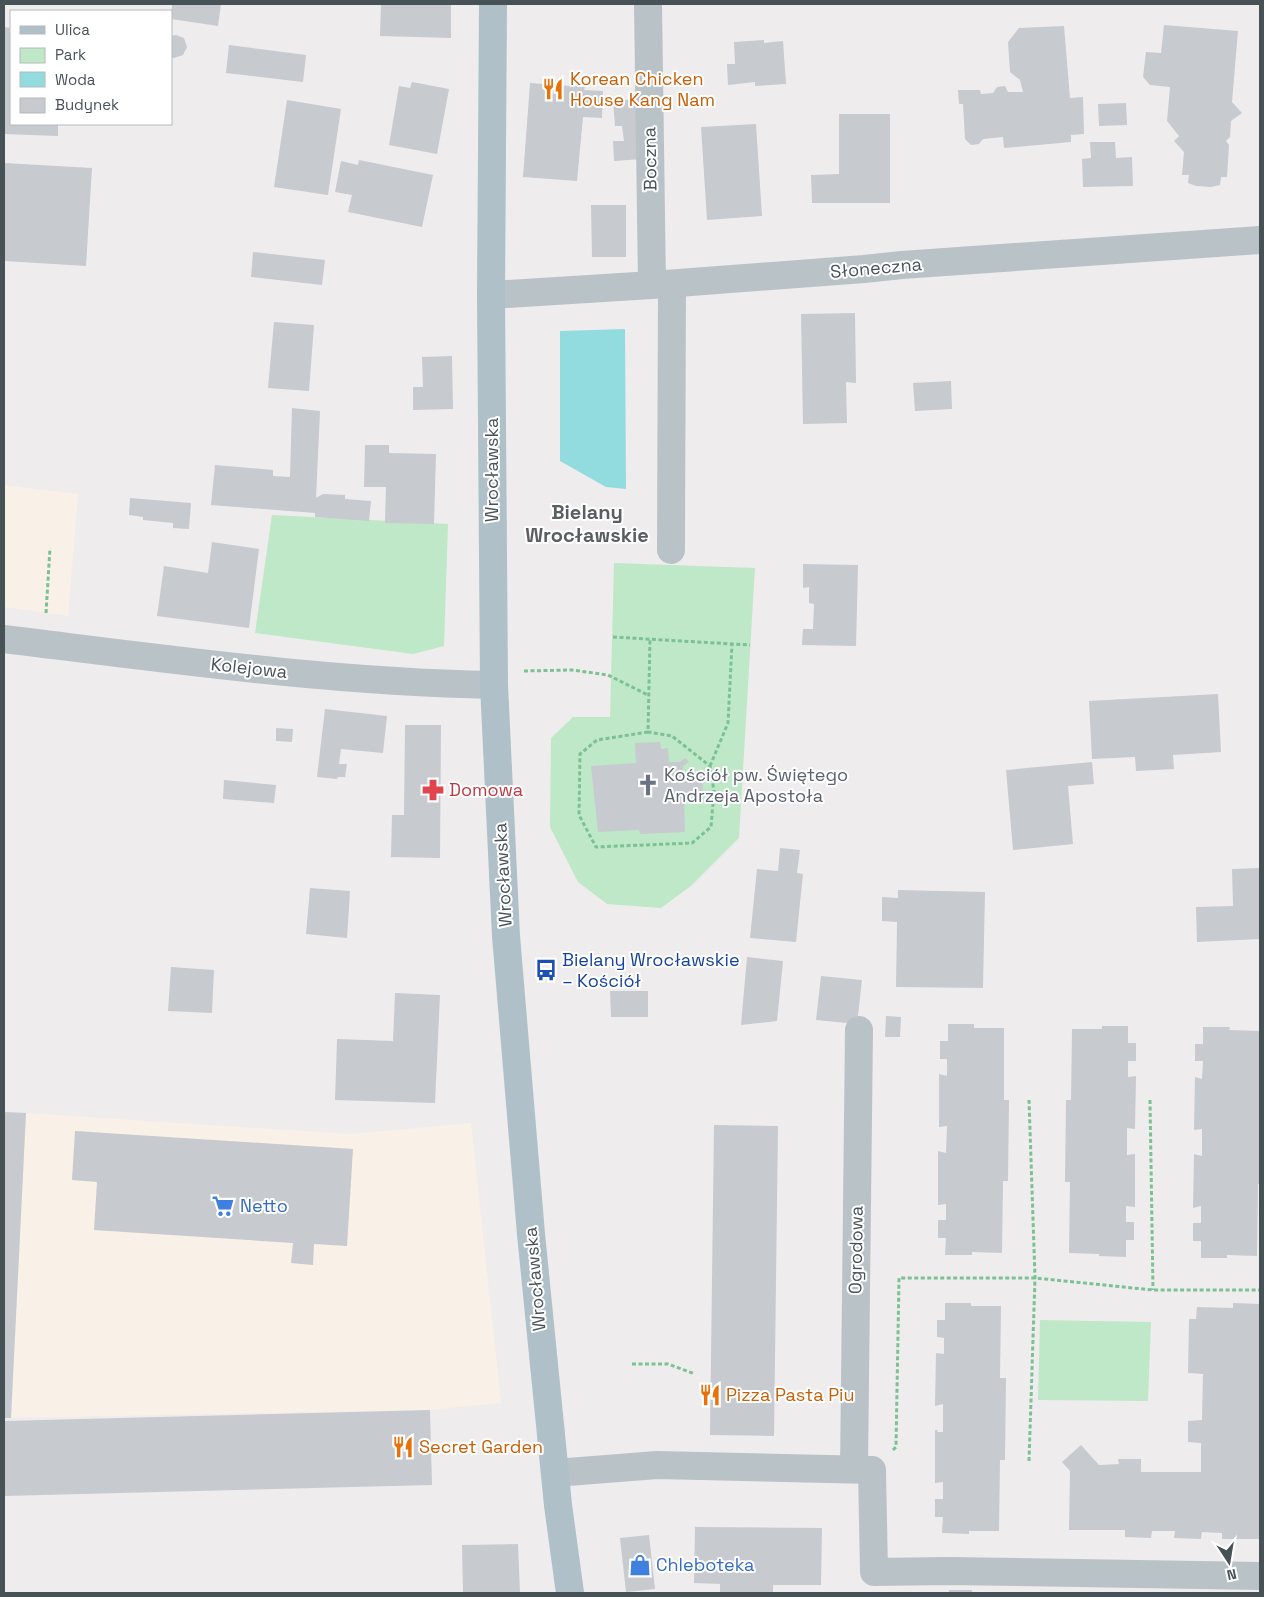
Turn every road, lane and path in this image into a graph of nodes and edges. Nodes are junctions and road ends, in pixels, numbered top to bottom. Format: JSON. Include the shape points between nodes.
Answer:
{"nodes":[{"id":1,"x":493,"y":4,"type":"edge"},
{"id":2,"x":648,"y":4,"type":"edge"},
{"id":3,"x":1260,"y":240,"type":"edge"},
{"id":4,"x":662,"y":284,"type":"junction"},
{"id":5,"x":491,"y":295,"type":"junction"},
{"id":6,"x":50,"y":548,"type":"dead end"},
{"id":7,"x":671,"y":550,"type":"dead end"},
{"id":8,"x":46,"y":614,"type":"dead end"},
{"id":9,"x":613,"y":638,"type":"dead end"},
{"id":10,"x":4,"y":639,"type":"edge"},
{"id":11,"x":650,"y":640,"type":"junction"},
{"id":12,"x":732,"y":644,"type":"junction"},
{"id":13,"x":750,"y":645,"type":"dead end"},
{"id":14,"x":524,"y":671,"type":"dead end"},
{"id":15,"x":494,"y":685,"type":"junction"},
{"id":16,"x":648,"y":696,"type":"junction"},
{"id":17,"x":648,"y":732,"type":"junction"},
{"id":18,"x":710,"y":766,"type":"junction"},
{"id":19,"x":859,"y":1030,"type":"dead end"},
{"id":20,"x":1029,"y":1100,"type":"dead end"},
{"id":21,"x":1150,"y":1100,"type":"dead end"},
{"id":22,"x":1035,"y":1278,"type":"junction"},
{"id":23,"x":1153,"y":1290,"type":"junction"},
{"id":24,"x":1260,"y":1290,"type":"edge"},
{"id":25,"x":632,"y":1364,"type":"dead end"},
{"id":26,"x":695,"y":1374,"type":"dead end"},
{"id":27,"x":1029,"y":1461,"type":"dead end"},
{"id":28,"x":863,"y":1470,"type":"junction"},
{"id":29,"x":556,"y":1473,"type":"junction"},
{"id":30,"x":1260,"y":1576,"type":"edge"},
{"id":31,"x":570,"y":1593,"type":"edge"}],
"edges":[{"from":1,"to":5,"type":"main road","name":"Wrocławska"},
{"from":2,"to":4,"type":"street","name":"Boczna"},
{"from":3,"to":4,"type":"street","name":"Słoneczna"},
{"from":4,"to":5,"type":"street","name":"Słoneczna"},
{"from":4,"to":7,"type":"street","name":"Boczna"},
{"from":5,"to":15,"type":"main road","name":"Wrocławska"},
{"from":6,"to":8,"type":"path"},
{"from":9,"to":11,"type":"path"},
{"from":10,"to":15,"type":"street","name":"Kolejowa","via":[[264,670],[434,684]]},
{"from":11,"to":12,"type":"path"},
{"from":11,"to":16,"type":"path"},
{"from":12,"to":13,"type":"path"},
{"from":12,"to":18,"type":"path","via":[[728,723]]},
{"from":14,"to":16,"type":"path","via":[[572,670],[608,675]]},
{"from":15,"to":29,"type":"main road","name":"Wrocławska","via":[[506,942]]},
{"from":16,"to":17,"type":"path"},
{"from":17,"to":18,"type":"path","via":[[672,736]]},
{"from":17,"to":18,"type":"path","via":[[597,740],[580,754],[579,815],[596,847],[692,842],[711,827],[714,791]]},
{"from":19,"to":28,"type":"street","name":"Ogrodowa"},
{"from":20,"to":22,"type":"path"},
{"from":21,"to":23,"type":"path"},
{"from":22,"to":23,"type":"path"},
{"from":22,"to":27,"type":"path"},
{"from":22,"to":28,"type":"path","via":[[900,1278],[896,1447]]},
{"from":23,"to":24,"type":"path"},
{"from":25,"to":26,"type":"path","via":[[668,1364]]},
{"from":28,"to":29,"type":"street","via":[[657,1465]]},
{"from":28,"to":30,"type":"street","name":"Ogrodowa","via":[[874,1572]]},
{"from":29,"to":31,"type":"main road","name":"Wrocławska"}]}
